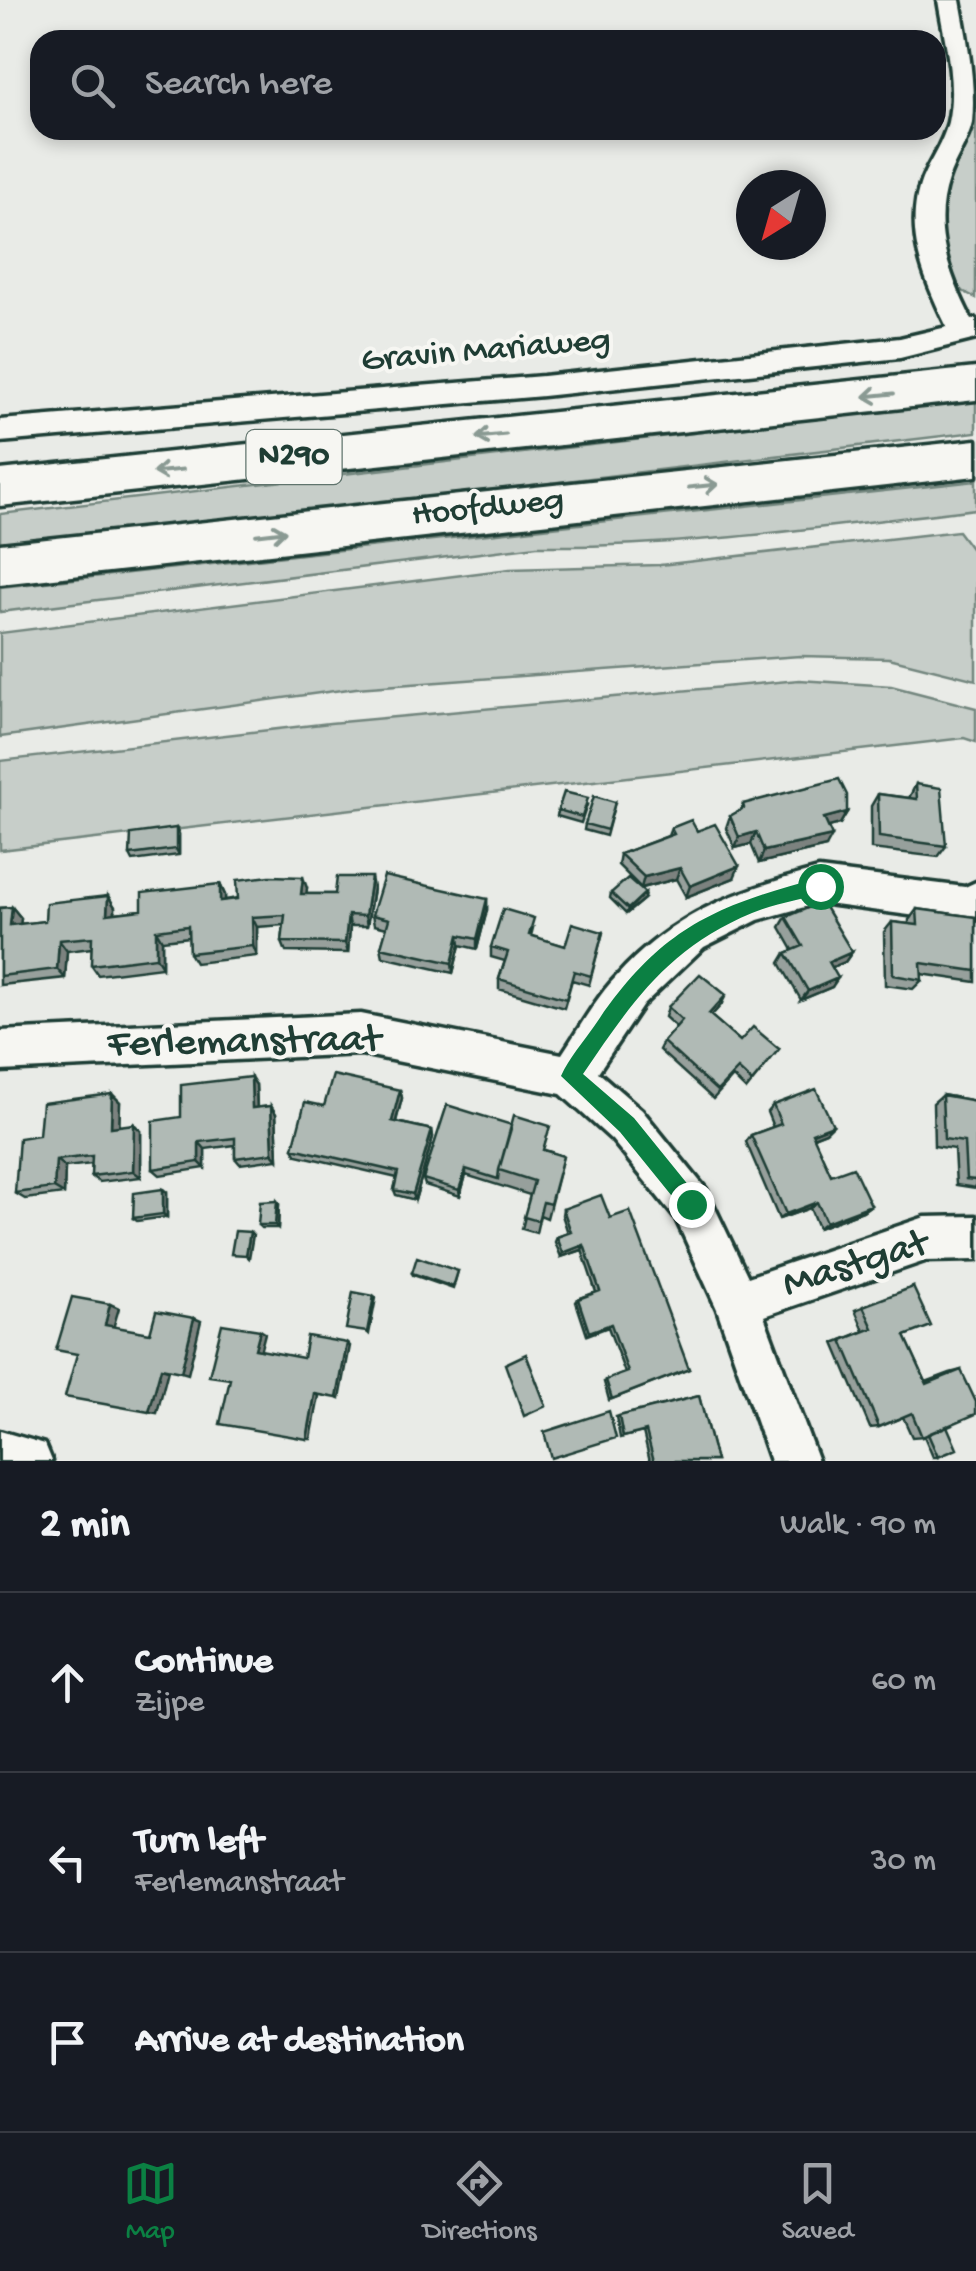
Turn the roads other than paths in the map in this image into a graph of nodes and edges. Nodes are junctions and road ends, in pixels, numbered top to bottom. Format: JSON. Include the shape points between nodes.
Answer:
{"nodes":[{"id":1,"x":950,"y":0,"type":"edge"},
{"id":2,"x":969,"y":330,"type":"edge"},
{"id":3,"x":976,"y":384,"type":"edge"},
{"id":4,"x":0,"y":431,"type":"edge"},
{"id":5,"x":976,"y":458,"type":"edge"},
{"id":6,"x":0,"y":488,"type":"edge"},
{"id":7,"x":0,"y":564,"type":"edge"},
{"id":8,"x":976,"y":900,"type":"edge"},
{"id":9,"x":0,"y":1050,"type":"edge"},
{"id":10,"x":571,"y":1076,"type":"junction"},
{"id":11,"x":976,"y":1238,"type":"edge"},
{"id":12,"x":737,"y":1303,"type":"junction"},
{"id":13,"x":0,"y":1455,"type":"edge"},
{"id":14,"x":28,"y":1461,"type":"edge"},
{"id":15,"x":794,"y":1461,"type":"edge"}],
"edges":[{"from":1,"to":2,"type":"street","via":[[960,122],[933,186],[925,230],[935,276]]},
{"from":2,"to":4,"type":"street","name":"Gravin Mariaweg","via":[[900,348],[542,386]]},
{"from":3,"to":6,"type":"main road","name":"Hoofdweg","number":"N290","one_way":true},
{"from":7,"to":5,"type":"main road","name":"Hoofdweg","number":"N290","one_way":true},
{"from":8,"to":10,"type":"street","via":[[969,906],[820,886],[752,904],[690,934],[629,990]]},
{"from":9,"to":10,"type":"street","name":"Ferlemanstraat","via":[[361,1034]]},
{"from":10,"to":12,"type":"street","name":"Ferlemanstraat","via":[[627,1125],[691,1204]]},
{"from":11,"to":12,"type":"street","name":"Mastgat","via":[[926,1239]]},
{"from":12,"to":15,"type":"street","name":"Ferlemanstraat"},
{"from":13,"to":14,"type":"street"}]}
